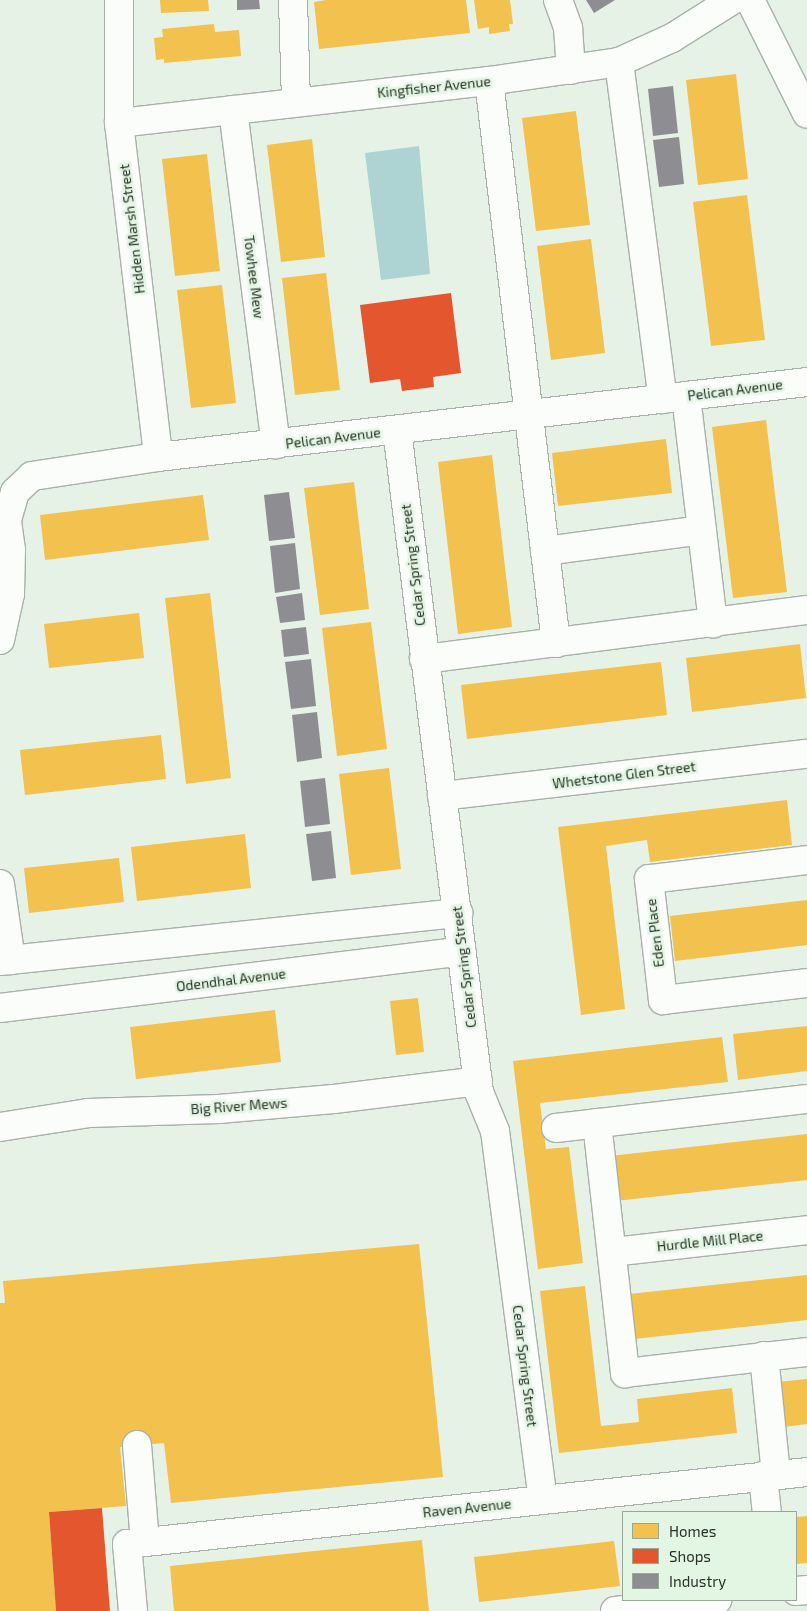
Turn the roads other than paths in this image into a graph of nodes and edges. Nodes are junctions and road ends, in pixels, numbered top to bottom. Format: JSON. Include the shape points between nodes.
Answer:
{"nodes":[{"id":1,"x":119,"y":0,"type":"edge"},
{"id":2,"x":293,"y":0,"type":"edge"},
{"id":3,"x":558,"y":0,"type":"edge"},
{"id":4,"x":732,"y":0,"type":"edge"},
{"id":5,"x":750,"y":0,"type":"edge"},
{"id":6,"x":619,"y":62,"type":"junction"},
{"id":7,"x":571,"y":70,"type":"junction"},
{"id":8,"x":488,"y":81,"type":"junction"},
{"id":9,"x":296,"y":102,"type":"junction"},
{"id":10,"x":233,"y":110,"type":"junction"},
{"id":11,"x":807,"y":114,"type":"edge"},
{"id":12,"x":119,"y":123,"type":"junction"},
{"id":13,"x":807,"y":382,"type":"edge"},
{"id":14,"x":674,"y":397,"type":"junction"},
{"id":15,"x":528,"y":415,"type":"junction"},
{"id":16,"x":397,"y":430,"type":"junction"},
{"id":17,"x":276,"y":444,"type":"junction"},
{"id":18,"x":158,"y":457,"type":"junction"},
{"id":19,"x":702,"y":530,"type":"junction"},
{"id":20,"x":545,"y":551,"type":"junction"},
{"id":21,"x":807,"y":610,"type":"edge"},
{"id":22,"x":713,"y":623,"type":"junction"},
{"id":23,"x":0,"y":640,"type":"edge"},
{"id":24,"x":556,"y":643,"type":"junction"},
{"id":25,"x":424,"y":658,"type":"junction"},
{"id":26,"x":807,"y":754,"type":"edge"},
{"id":27,"x":442,"y":796,"type":"junction"},
{"id":28,"x":807,"y":860,"type":"edge"},
{"id":29,"x":0,"y":884,"type":"edge"},
{"id":30,"x":458,"y":913,"type":"junction"},
{"id":31,"x":461,"y":951,"type":"junction"},
{"id":32,"x":5,"y":960,"type":"edge"},
{"id":33,"x":807,"y":983,"type":"edge"},
{"id":34,"x":0,"y":1008,"type":"edge"},
{"id":35,"x":478,"y":1081,"type":"junction"},
{"id":36,"x":807,"y":1099,"type":"edge"},
{"id":37,"x":597,"y":1123,"type":"junction"},
{"id":38,"x":0,"y":1128,"type":"edge"},
{"id":39,"x":556,"y":1128,"type":"dead end"},
{"id":40,"x":807,"y":1230,"type":"edge"},
{"id":41,"x":612,"y":1252,"type":"junction"},
{"id":42,"x":807,"y":1352,"type":"edge"},
{"id":43,"x":764,"y":1356,"type":"junction"},
{"id":44,"x":137,"y":1445,"type":"dead end"},
{"id":45,"x":807,"y":1472,"type":"edge"},
{"id":46,"x":770,"y":1476,"type":"junction"},
{"id":47,"x":543,"y":1500,"type":"junction"},
{"id":48,"x":767,"y":1511,"type":"edge"},
{"id":49,"x":136,"y":1543,"type":"junction"},
{"id":50,"x":708,"y":1601,"type":"edge"},
{"id":51,"x":133,"y":1611,"type":"edge"},
{"id":52,"x":615,"y":1611,"type":"edge"}],
"edges":[{"from":1,"to":12,"type":"street","name":"Hidden Marsh Street"},
{"from":2,"to":9,"type":"street"},
{"from":3,"to":7,"type":"street","via":[[568,28]]},
{"from":4,"to":6,"type":"street","name":"Kingfisher Avenue","via":[[672,38]]},
{"from":5,"to":11,"type":"street"},
{"from":6,"to":7,"type":"street","name":"Kingfisher Avenue"},
{"from":6,"to":14,"type":"street"},
{"from":7,"to":8,"type":"street","name":"Kingfisher Avenue"},
{"from":8,"to":9,"type":"street","name":"Kingfisher Avenue"},
{"from":8,"to":15,"type":"street"},
{"from":9,"to":10,"type":"street","name":"Kingfisher Avenue"},
{"from":10,"to":12,"type":"street","name":"Kingfisher Avenue"},
{"from":10,"to":17,"type":"street","name":"Towhee Mew"},
{"from":12,"to":18,"type":"street","name":"Hidden Marsh Street"},
{"from":13,"to":14,"type":"street","name":"Pelican Avenue"},
{"from":14,"to":15,"type":"street","name":"Pelican Avenue"},
{"from":14,"to":19,"type":"street"},
{"from":15,"to":16,"type":"street","name":"Pelican Avenue"},
{"from":15,"to":20,"type":"street"},
{"from":16,"to":17,"type":"street","name":"Pelican Avenue"},
{"from":16,"to":25,"type":"street","name":"Cedar Spring Street"},
{"from":17,"to":18,"type":"street","name":"Pelican Avenue"},
{"from":18,"to":23,"type":"street","name":"Pelican Avenue","via":[[32,476],[15,492],[6,520],[11,550],[10,594]]},
{"from":19,"to":20,"type":"street"},
{"from":19,"to":22,"type":"street"},
{"from":20,"to":24,"type":"street"},
{"from":21,"to":22,"type":"street"},
{"from":22,"to":24,"type":"street"},
{"from":24,"to":25,"type":"street"},
{"from":25,"to":27,"type":"street","name":"Cedar Spring Street"},
{"from":26,"to":27,"type":"street","name":"Whetstone Glen Street"},
{"from":27,"to":30,"type":"street","name":"Cedar Spring Street"},
{"from":28,"to":33,"type":"street","name":"Eden Place","via":[[649,879],[663,1000]]},
{"from":29,"to":32,"type":"street"},
{"from":30,"to":31,"type":"street","name":"Cedar Spring Street"},
{"from":30,"to":32,"type":"street"},
{"from":31,"to":34,"type":"street","name":"Odendhal Avenue"},
{"from":31,"to":35,"type":"street","name":"Cedar Spring Street"},
{"from":35,"to":38,"type":"street","name":"Big River Mews","via":[[219,1109],[88,1113]]},
{"from":35,"to":47,"type":"street","name":"Cedar Spring Street","via":[[479,1092],[495,1131]]},
{"from":36,"to":37,"type":"street"},
{"from":37,"to":39,"type":"street"},
{"from":37,"to":41,"type":"street"},
{"from":40,"to":41,"type":"street","name":"Hurdle Mill Place"},
{"from":41,"to":43,"type":"street","via":[[626,1373]]},
{"from":42,"to":43,"type":"street"},
{"from":43,"to":46,"type":"street"},
{"from":44,"to":49,"type":"street"},
{"from":45,"to":46,"type":"street","name":"Raven Avenue"},
{"from":46,"to":47,"type":"street","name":"Raven Avenue"},
{"from":46,"to":48,"type":"street"},
{"from":47,"to":49,"type":"street","name":"Raven Avenue"},
{"from":49,"to":51,"type":"street"},
{"from":50,"to":52,"type":"street"}]}
